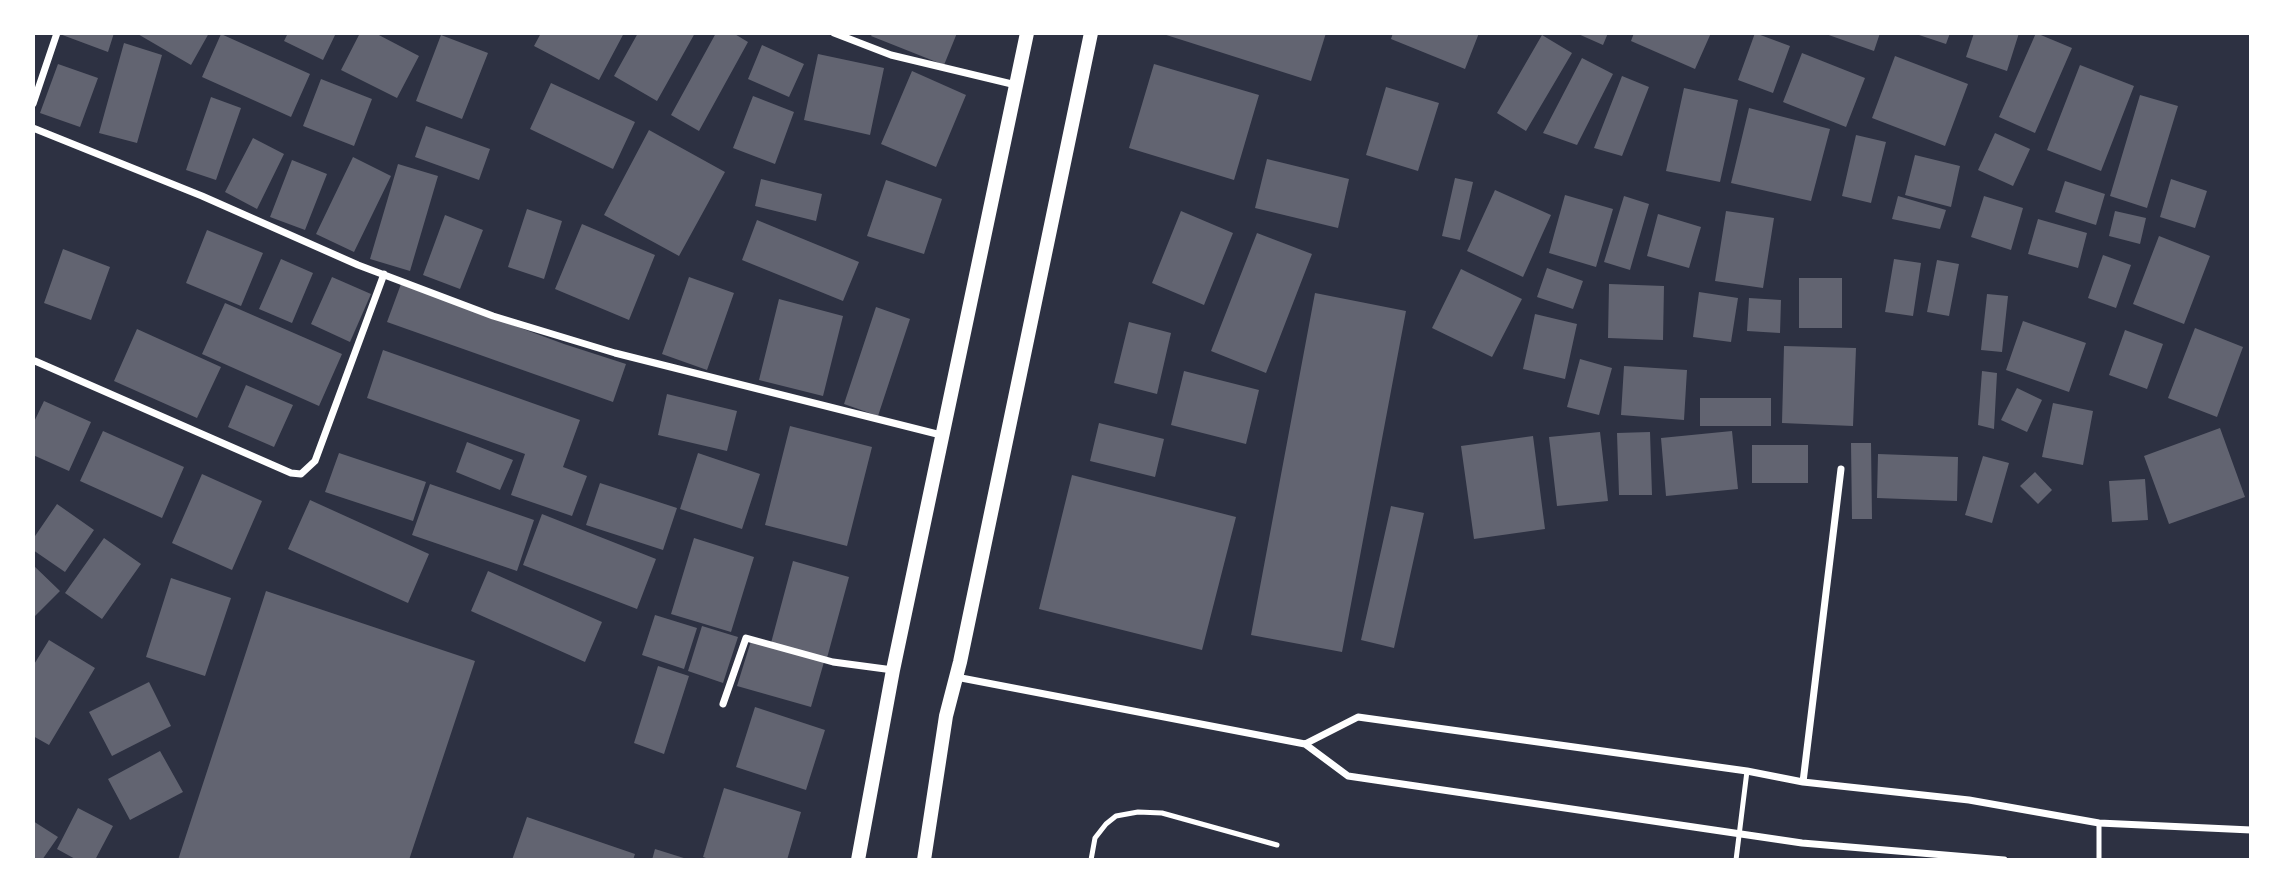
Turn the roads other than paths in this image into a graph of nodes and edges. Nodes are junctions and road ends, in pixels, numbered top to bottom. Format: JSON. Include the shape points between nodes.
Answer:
{"nodes":[{"id":1,"x":57,"y":33,"type":"edge"},
{"id":2,"x":834,"y":33,"type":"edge"},
{"id":3,"x":1027,"y":33,"type":"edge"},
{"id":4,"x":1091,"y":33,"type":"edge"},
{"id":5,"x":1016,"y":85,"type":"junction"},
{"id":6,"x":33,"y":104,"type":"edge"},
{"id":7,"x":33,"y":128,"type":"edge"},
{"id":8,"x":384,"y":274,"type":"junction"},
{"id":9,"x":35,"y":361,"type":"dead end"},
{"id":10,"x":941,"y":435,"type":"junction"},
{"id":11,"x":1841,"y":469,"type":"dead end"},
{"id":12,"x":893,"y":670,"type":"junction"},
{"id":13,"x":956,"y":677,"type":"junction"},
{"id":14,"x":723,"y":704,"type":"dead end"},
{"id":15,"x":1305,"y":744,"type":"junction"},
{"id":16,"x":1747,"y":771,"type":"junction"},
{"id":17,"x":1803,"y":782,"type":"junction"},
{"id":18,"x":2099,"y":823,"type":"junction"},
{"id":19,"x":2251,"y":830,"type":"edge"},
{"id":20,"x":1740,"y":834,"type":"junction"},
{"id":21,"x":1277,"y":845,"type":"dead end"},
{"id":22,"x":858,"y":860,"type":"edge"},
{"id":23,"x":924,"y":860,"type":"edge"},
{"id":24,"x":1091,"y":860,"type":"edge"},
{"id":25,"x":1736,"y":860,"type":"edge"},
{"id":26,"x":2004,"y":860,"type":"edge"},
{"id":27,"x":2099,"y":860,"type":"edge"}],
"edges":[{"from":1,"to":6,"type":"street"},
{"from":2,"to":5,"type":"street","via":[[891,55]]},
{"from":3,"to":5,"type":"main road"},
{"from":4,"to":13,"type":"main road"},
{"from":5,"to":10,"type":"main road"},
{"from":7,"to":8,"type":"street"},
{"from":8,"to":9,"type":"street","via":[[314,461],[301,474]]},
{"from":8,"to":10,"type":"street","via":[[493,316],[615,353]]},
{"from":10,"to":12,"type":"main road"},
{"from":11,"to":17,"type":"street"},
{"from":12,"to":14,"type":"street","via":[[833,662],[746,638]]},
{"from":12,"to":22,"type":"main road"},
{"from":13,"to":15,"type":"street"},
{"from":13,"to":23,"type":"main road"},
{"from":15,"to":16,"type":"street","via":[[1358,717]]},
{"from":15,"to":20,"type":"street","via":[[1348,776]]},
{"from":16,"to":17,"type":"street"},
{"from":16,"to":20,"type":"lane"},
{"from":17,"to":18,"type":"street","via":[[1969,800]]},
{"from":18,"to":19,"type":"street"},
{"from":18,"to":27,"type":"lane"},
{"from":20,"to":25,"type":"lane"},
{"from":20,"to":26,"type":"street"},
{"from":21,"to":24,"type":"lane","via":[[1162,813],[1138,812],[1116,816],[1106,824],[1096,838]]}]}
